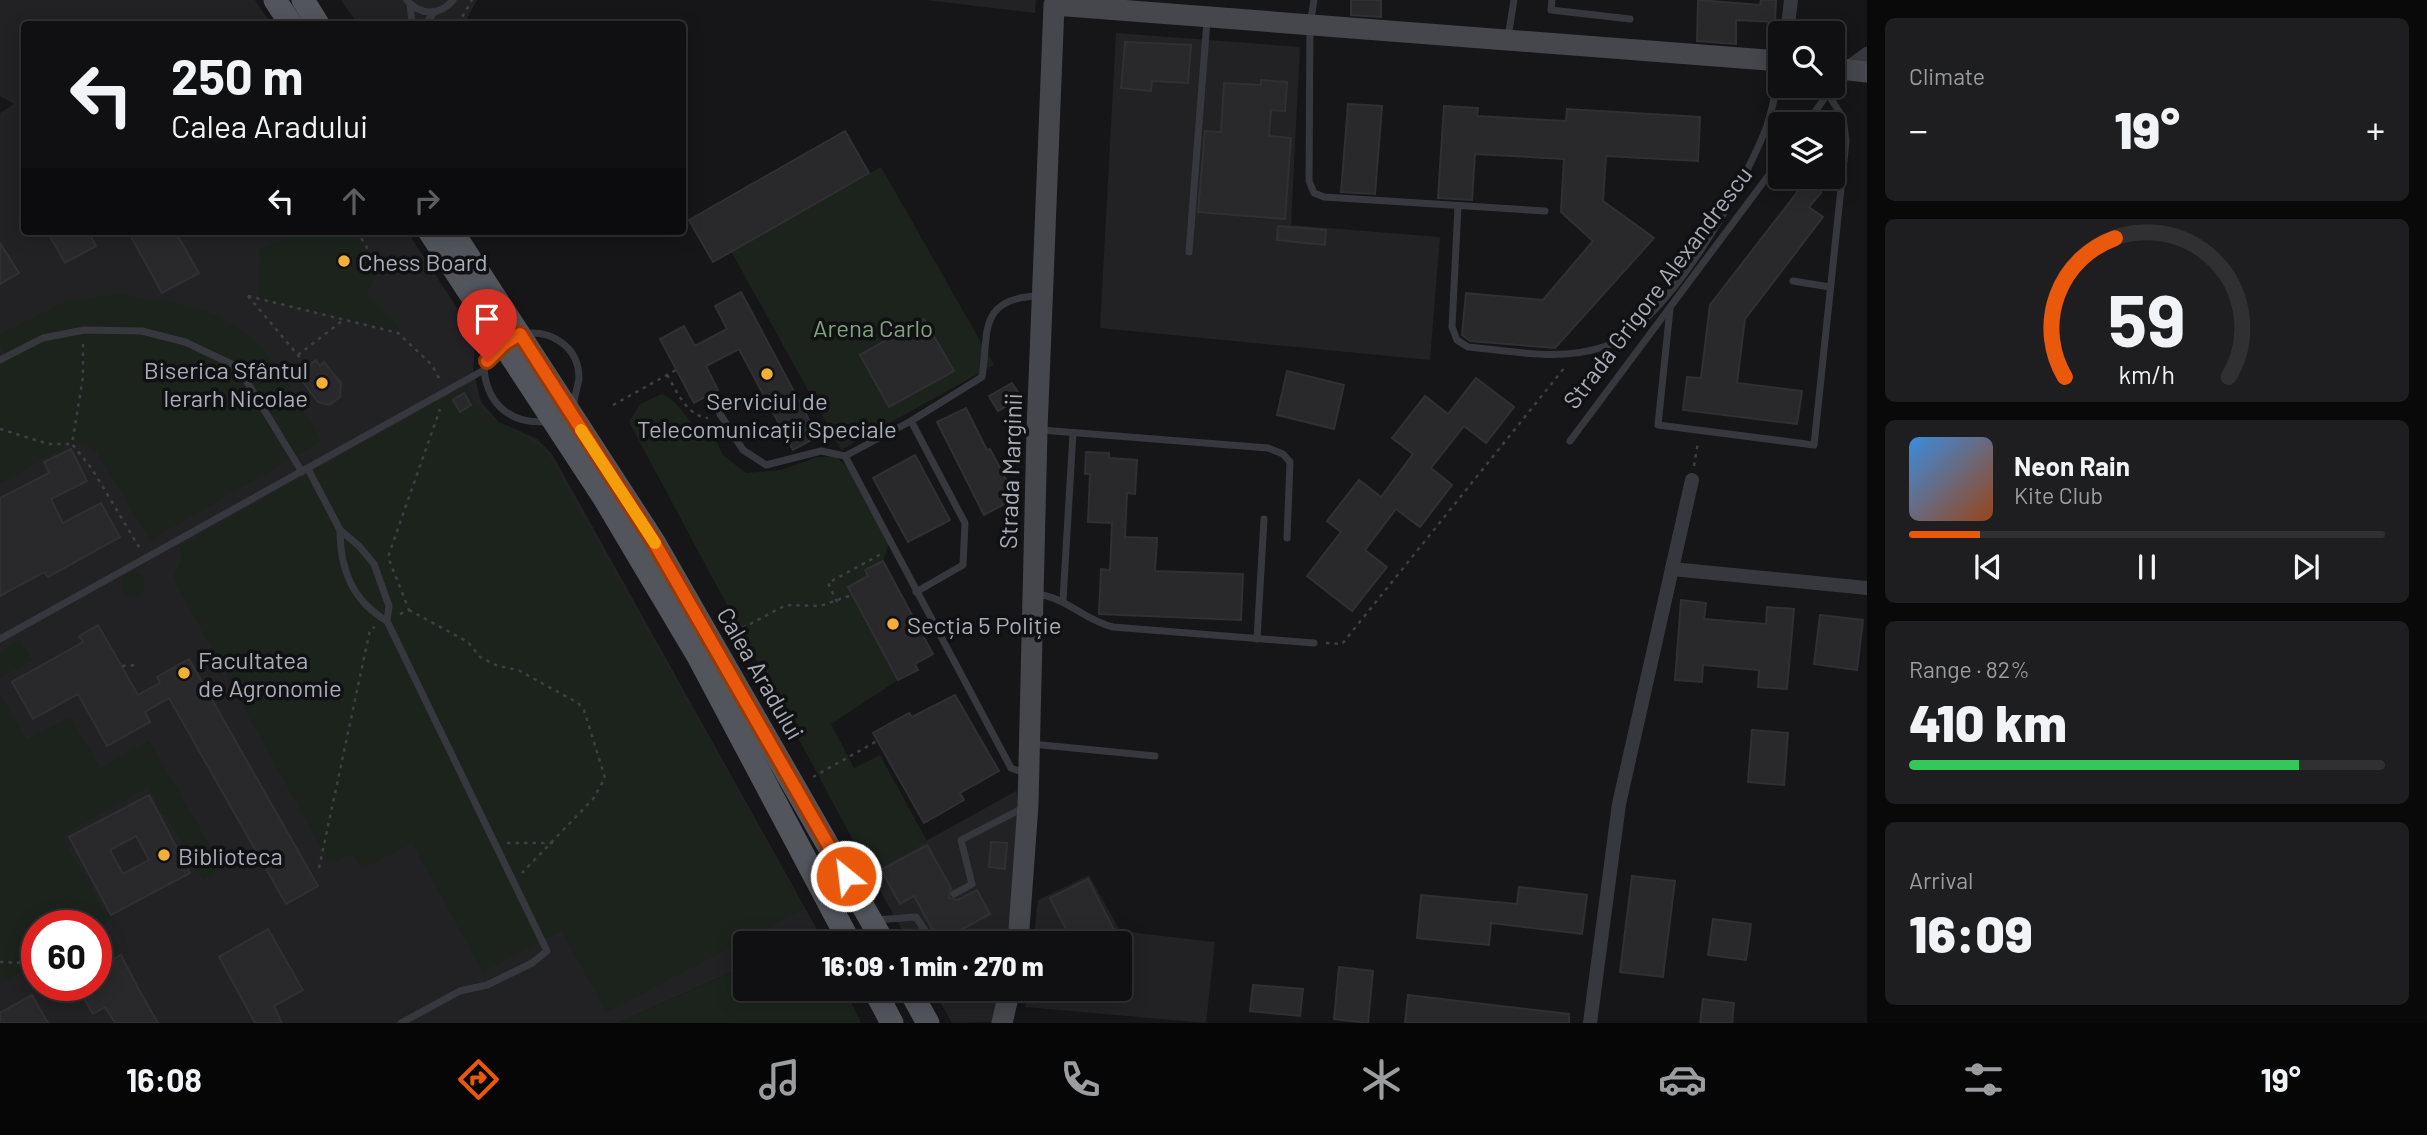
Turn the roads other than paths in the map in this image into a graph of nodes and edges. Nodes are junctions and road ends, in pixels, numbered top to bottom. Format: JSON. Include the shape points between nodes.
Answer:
{"nodes":[{"id":1,"x":275,"y":0,"type":"edge"},
{"id":2,"x":303,"y":0,"type":"edge"},
{"id":3,"x":453,"y":0,"type":"edge"},
{"id":4,"x":1314,"y":0,"type":"edge"},
{"id":5,"x":1514,"y":0,"type":"edge"},
{"id":6,"x":1552,"y":0,"type":"edge"},
{"id":7,"x":1791,"y":0,"type":"edge"},
{"id":8,"x":408,"y":2,"type":"edge"},
{"id":9,"x":1054,"y":3,"type":"edge"},
{"id":10,"x":434,"y":12,"type":"junction"},
{"id":11,"x":1207,"y":16,"type":"junction"},
{"id":12,"x":1630,"y":19,"type":"dead end"},
{"id":13,"x":290,"y":21,"type":"edge"},
{"id":14,"x":316,"y":21,"type":"edge"},
{"id":15,"x":411,"y":21,"type":"edge"},
{"id":16,"x":428,"y":21,"type":"edge"},
{"id":17,"x":1788,"y":21,"type":"edge"},
{"id":18,"x":1310,"y":24,"type":"junction"},
{"id":19,"x":1507,"y":40,"type":"junction"},
{"id":20,"x":1867,"y":54,"type":"edge"},
{"id":21,"x":1768,"y":60,"type":"edge"},
{"id":22,"x":1845,"y":66,"type":"edge"},
{"id":23,"x":1845,"y":70,"type":"edge"},
{"id":24,"x":1867,"y":72,"type":"edge"},
{"id":25,"x":1774,"y":98,"type":"edge"},
{"id":26,"x":1830,"y":98,"type":"edge"},
{"id":27,"x":1768,"y":176,"type":"edge"},
{"id":28,"x":1458,"y":206,"type":"junction"},
{"id":29,"x":1545,"y":211,"type":"dead end"},
{"id":30,"x":432,"y":235,"type":"edge"},
{"id":31,"x":454,"y":235,"type":"edge"},
{"id":32,"x":1189,"y":252,"type":"dead end"},
{"id":33,"x":1793,"y":281,"type":"dead end"},
{"id":34,"x":1830,"y":287,"type":"junction"},
{"id":35,"x":1043,"y":296,"type":"junction"},
{"id":36,"x":1671,"y":309,"type":"junction"},
{"id":37,"x":513,"y":338,"type":"junction"},
{"id":38,"x":0,"y":360,"type":"edge"},
{"id":39,"x":484,"y":370,"type":"junction"},
{"id":40,"x":720,"y":414,"type":"road end"},
{"id":41,"x":553,"y":420,"type":"junction"},
{"id":42,"x":911,"y":421,"type":"junction"},
{"id":43,"x":1037,"y":430,"type":"junction"},
{"id":44,"x":1073,"y":433,"type":"junction"},
{"id":45,"x":584,"y":435,"type":"junction"},
{"id":46,"x":1570,"y":441,"type":"dead end"},
{"id":47,"x":845,"y":456,"type":"junction"},
{"id":48,"x":305,"y":471,"type":"junction"},
{"id":49,"x":1692,"y":480,"type":"road end"},
{"id":50,"x":1264,"y":519,"type":"dead end"},
{"id":51,"x":340,"y":530,"type":"junction"},
{"id":52,"x":1287,"y":538,"type":"dead end"},
{"id":53,"x":1672,"y":569,"type":"junction"},
{"id":54,"x":1867,"y":587,"type":"edge"},
{"id":55,"x":916,"y":592,"type":"junction"},
{"id":56,"x":1032,"y":593,"type":"junction"},
{"id":57,"x":1063,"y":600,"type":"junction"},
{"id":58,"x":387,"y":621,"type":"junction"},
{"id":59,"x":0,"y":639,"type":"edge"},
{"id":60,"x":1256,"y":639,"type":"junction"},
{"id":61,"x":1314,"y":643,"type":"road end"},
{"id":62,"x":1028,"y":744,"type":"junction"},
{"id":63,"x":1155,"y":756,"type":"dead end"},
{"id":64,"x":1028,"y":774,"type":"junction"},
{"id":65,"x":1028,"y":805,"type":"junction"},
{"id":66,"x":954,"y":894,"type":"dead end"},
{"id":67,"x":871,"y":920,"type":"junction"},
{"id":68,"x":844,"y":931,"type":"edge"},
{"id":69,"x":877,"y":931,"type":"edge"},
{"id":70,"x":927,"y":931,"type":"edge"},
{"id":71,"x":1019,"y":931,"type":"edge"},
{"id":72,"x":880,"y":1001,"type":"edge"},
{"id":73,"x":919,"y":1001,"type":"edge"},
{"id":74,"x":1007,"y":1001,"type":"edge"},
{"id":75,"x":401,"y":1023,"type":"edge"},
{"id":76,"x":892,"y":1023,"type":"edge"},
{"id":77,"x":928,"y":1023,"type":"edge"},
{"id":78,"x":1002,"y":1023,"type":"edge"},
{"id":79,"x":1590,"y":1023,"type":"edge"}],
"edges":[{"from":1,"to":13,"type":"main road"},
{"from":2,"to":14,"type":"main road"},
{"from":3,"to":10,"type":"lane"},
{"from":4,"to":18,"type":"lane"},
{"from":5,"to":19,"type":"lane"},
{"from":6,"to":12,"type":"lane","via":[[1551,10]]},
{"from":7,"to":17,"type":"street"},
{"from":8,"to":10,"type":"lane","via":[[416,9]]},
{"from":8,"to":15,"type":"lane"},
{"from":9,"to":11,"type":"street"},
{"from":9,"to":35,"type":"street","name":"Strada Marginii"},
{"from":10,"to":16,"type":"lane"},
{"from":11,"to":18,"type":"street"},
{"from":11,"to":32,"type":"lane"},
{"from":18,"to":19,"type":"street"},
{"from":18,"to":28,"type":"lane","via":[[1309,181],[1314,193]]},
{"from":19,"to":21,"type":"street"},
{"from":20,"to":22,"type":"street"},
{"from":23,"to":24,"type":"street"},
{"from":25,"to":28,"type":"lane","via":[[1766,129],[1736,193],[1699,255],[1642,323],[1607,345],[1564,356],[1468,346],[1457,340],[1452,327]]},
{"from":26,"to":34,"type":"lane","via":[[1843,118],[1846,141]]},
{"from":27,"to":36,"type":"lane","name":"Strada Grigore Alexandrescu"},
{"from":28,"to":29,"type":"lane"},
{"from":30,"to":37,"type":"main road","name":"Calea Aradului"},
{"from":31,"to":37,"type":"main road","name":"Calea Aradului"},
{"from":33,"to":34,"type":"lane"},
{"from":34,"to":36,"type":"lane","via":[[1814,445],[1658,425]]},
{"from":35,"to":42,"type":"lane","via":[[1017,296],[990,316],[984,334],[982,377]]},
{"from":35,"to":43,"type":"street","name":"Strada Marginii"},
{"from":36,"to":46,"type":"lane","name":"Strada Grigore Alexandrescu"},
{"from":37,"to":39,"type":"lane","via":[[493,353]]},
{"from":37,"to":41,"type":"main road","name":"Calea Aradului"},
{"from":37,"to":45,"type":"main road","name":"Calea Aradului"},
{"from":37,"to":45,"type":"lane","name":"Calea Aradului","via":[[548,335],[562,342],[573,356],[579,378],[574,409]]},
{"from":38,"to":48,"type":"lane","via":[[43,338],[84,330],[164,336],[238,367]]},
{"from":39,"to":41,"type":"lane","via":[[490,394],[505,413],[523,421]]},
{"from":39,"to":48,"type":"lane"},
{"from":40,"to":47,"type":"lane","via":[[743,450],[766,465],[821,451]]},
{"from":41,"to":68,"type":"main road","name":"Calea Aradului","via":[[699,658]]},
{"from":42,"to":47,"type":"lane"},
{"from":42,"to":55,"type":"lane","via":[[965,523],[963,565]]},
{"from":43,"to":44,"type":"lane"},
{"from":43,"to":56,"type":"street","name":"Strada Marginii"},
{"from":44,"to":52,"type":"lane","via":[[1268,448],[1283,454],[1290,462]]},
{"from":44,"to":57,"type":"lane"},
{"from":45,"to":67,"type":"main road","name":"Calea Aradului","via":[[693,608]]},
{"from":47,"to":55,"type":"lane"},
{"from":48,"to":51,"type":"lane"},
{"from":48,"to":59,"type":"lane"},
{"from":49,"to":53,"type":"street"},
{"from":50,"to":60,"type":"lane"},
{"from":51,"to":58,"type":"lane","via":[[374,564],[389,606]]},
{"from":51,"to":58,"type":"lane","via":[[340,556],[354,592]]},
{"from":53,"to":54,"type":"street"},
{"from":53,"to":79,"type":"street","via":[[1619,804]]},
{"from":55,"to":64,"type":"lane","via":[[1011,768]]},
{"from":56,"to":57,"type":"lane"},
{"from":56,"to":62,"type":"street","name":"Strada Marginii"},
{"from":57,"to":60,"type":"lane","via":[[1097,623]]},
{"from":58,"to":75,"type":"lane","via":[[547,951],[487,985],[460,991]]},
{"from":60,"to":61,"type":"lane"},
{"from":62,"to":63,"type":"lane"},
{"from":62,"to":64,"type":"street","name":"Strada Marginii"},
{"from":64,"to":65,"type":"street","name":"Strada Marginii"},
{"from":65,"to":66,"type":"lane","via":[[961,840],[972,884]]},
{"from":65,"to":71,"type":"street","name":"Strada Marginii"},
{"from":67,"to":69,"type":"main road","name":"Calea Aradului"},
{"from":67,"to":70,"type":"lane","via":[[920,915]]},
{"from":72,"to":76,"type":"main road"},
{"from":73,"to":77,"type":"main road"},
{"from":74,"to":78,"type":"street"}]}
